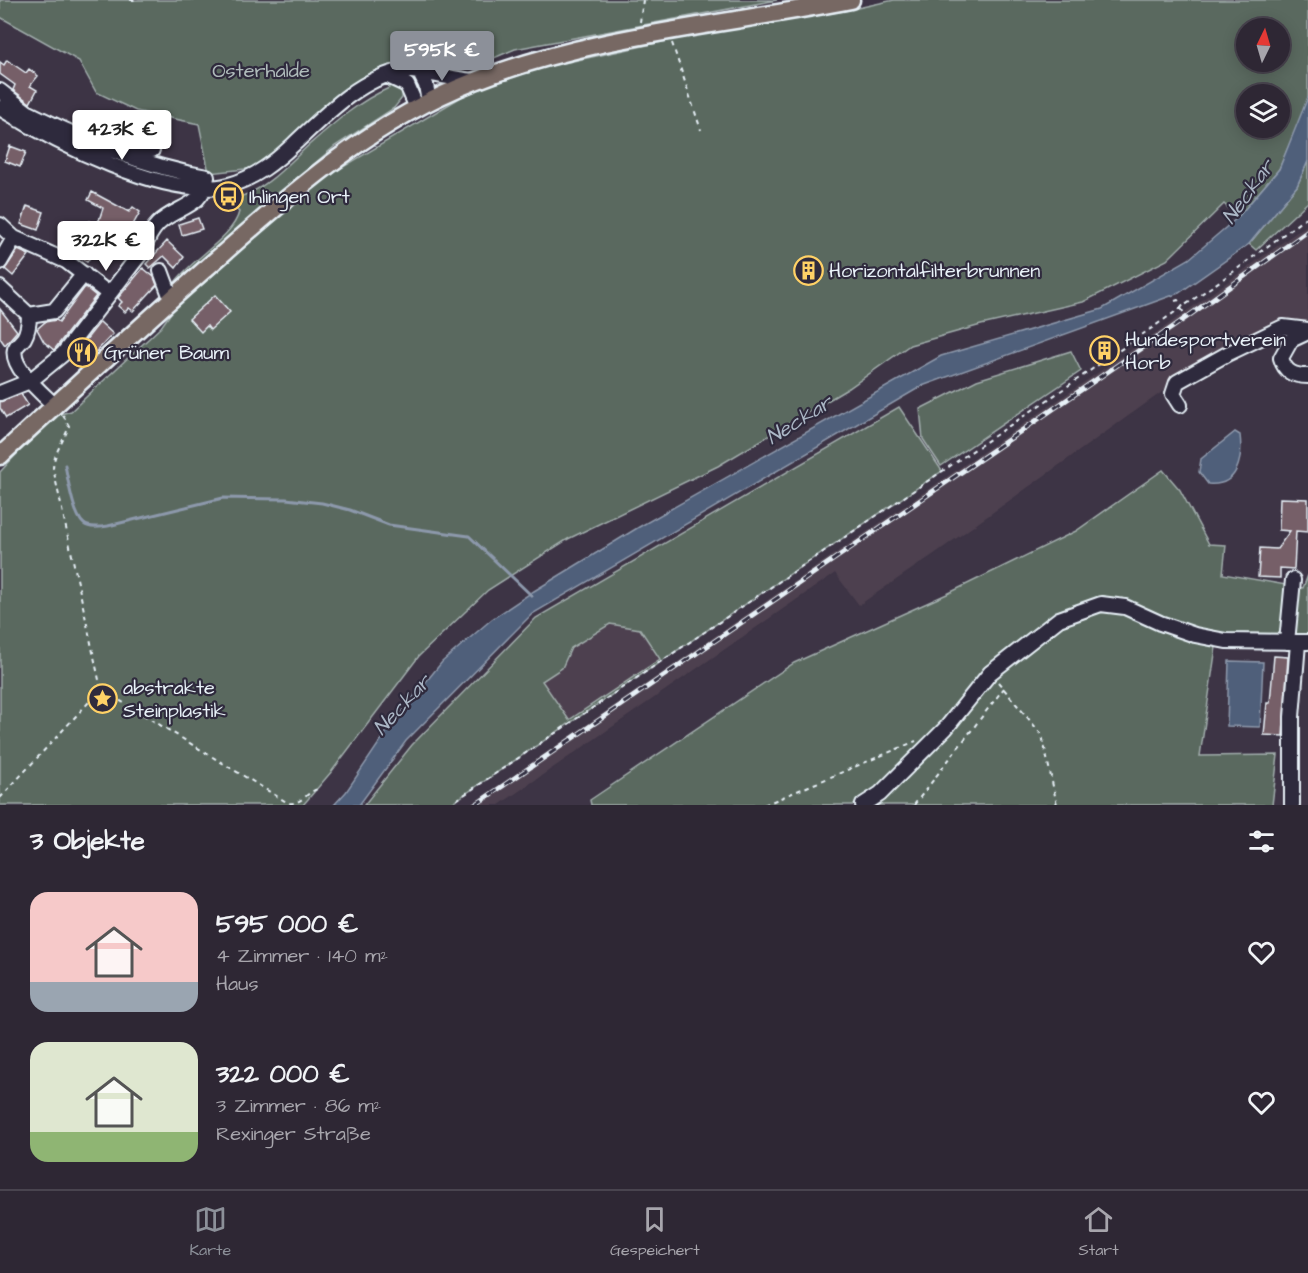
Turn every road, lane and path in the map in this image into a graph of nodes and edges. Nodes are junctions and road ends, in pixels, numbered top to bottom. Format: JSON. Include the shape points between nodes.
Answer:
{"nodes":[{"id":1,"x":130,"y":0,"type":"edge"},
{"id":2,"x":138,"y":0,"type":"edge"},
{"id":3,"x":643,"y":0,"type":"edge"},
{"id":4,"x":851,"y":0,"type":"edge"},
{"id":5,"x":669,"y":32,"type":"junction"},
{"id":6,"x":639,"y":37,"type":"junction"},
{"id":7,"x":420,"y":73,"type":"junction"},
{"id":8,"x":388,"y":76,"type":"junction"},
{"id":9,"x":474,"y":81,"type":"junction"},
{"id":10,"x":0,"y":91,"type":"edge"},
{"id":11,"x":423,"y":105,"type":"junction"},
{"id":12,"x":0,"y":108,"type":"edge"},
{"id":13,"x":23,"y":116,"type":"junction"},
{"id":14,"x":701,"y":130,"type":"dead end"},
{"id":15,"x":91,"y":144,"type":"junction"},
{"id":16,"x":152,"y":150,"type":"dead end"},
{"id":17,"x":206,"y":188,"type":"junction"},
{"id":18,"x":1308,"y":216,"type":"edge"},
{"id":19,"x":0,"y":225,"type":"edge"},
{"id":20,"x":14,"y":237,"type":"junction"},
{"id":21,"x":0,"y":262,"type":"edge"},
{"id":22,"x":161,"y":271,"type":"dead end"},
{"id":23,"x":84,"y":274,"type":"junction"},
{"id":24,"x":0,"y":288,"type":"edge"},
{"id":25,"x":109,"y":294,"type":"junction"},
{"id":26,"x":171,"y":298,"type":"junction"},
{"id":27,"x":1174,"y":301,"type":"dead end"},
{"id":28,"x":1182,"y":307,"type":"junction"},
{"id":29,"x":29,"y":315,"type":"junction"},
{"id":30,"x":1185,"y":315,"type":"dead end"},
{"id":31,"x":1308,"y":331,"type":"edge"},
{"id":32,"x":1308,"y":376,"type":"edge"},
{"id":33,"x":30,"y":381,"type":"junction"},
{"id":34,"x":0,"y":393,"type":"edge"},
{"id":35,"x":1180,"y":405,"type":"dead end"},
{"id":36,"x":55,"y":406,"type":"junction"},
{"id":37,"x":0,"y":456,"type":"edge"},
{"id":38,"x":1293,"y":580,"type":"dead end"},
{"id":39,"x":1298,"y":642,"type":"edge"},
{"id":40,"x":990,"y":673,"type":"junction"},
{"id":41,"x":1004,"y":688,"type":"junction"},
{"id":42,"x":101,"y":689,"type":"junction"},
{"id":43,"x":924,"y":737,"type":"dead end"},
{"id":44,"x":318,"y":789,"type":"dead end"},
{"id":45,"x":0,"y":798,"type":"edge"},
{"id":46,"x":449,"y":805,"type":"edge"},
{"id":47,"x":764,"y":805,"type":"edge"},
{"id":48,"x":863,"y":805,"type":"edge"},
{"id":49,"x":914,"y":805,"type":"edge"},
{"id":50,"x":1057,"y":805,"type":"edge"},
{"id":51,"x":1292,"y":805,"type":"edge"}],
"edges":[{"from":1,"to":2,"type":"path"},
{"from":3,"to":6,"type":"path"},
{"from":4,"to":5,"type":"main road"},
{"from":5,"to":6,"type":"main road"},
{"from":5,"to":14,"type":"path"},
{"from":6,"to":9,"type":"main road","via":[[535,60]]},
{"from":7,"to":8,"type":"street","via":[[401,71]]},
{"from":7,"to":9,"type":"street"},
{"from":7,"to":11,"type":"street","via":[[426,85]]},
{"from":8,"to":11,"type":"street","via":[[406,84]]},
{"from":8,"to":17,"type":"street","via":[[338,105],[265,169],[229,185]]},
{"from":9,"to":11,"type":"main road"},
{"from":10,"to":13,"type":"street"},
{"from":11,"to":26,"type":"main road","via":[[382,126],[323,167]]},
{"from":12,"to":13,"type":"street"},
{"from":13,"to":15,"type":"street"},
{"from":13,"to":17,"type":"street","via":[[51,138],[136,173]]},
{"from":15,"to":16,"type":"street","via":[[102,141]]},
{"from":15,"to":17,"type":"street","via":[[138,161],[207,177]]},
{"from":17,"to":25,"type":"street","via":[[196,201],[159,222],[144,249]]},
{"from":18,"to":28,"type":"path"},
{"from":19,"to":20,"type":"street"},
{"from":20,"to":21,"type":"street"},
{"from":20,"to":23,"type":"street","via":[[66,261]]},
{"from":22,"to":26,"type":"street"},
{"from":23,"to":25,"type":"street"},
{"from":23,"to":29,"type":"street","via":[[54,311]]},
{"from":24,"to":29,"type":"street"},
{"from":25,"to":33,"type":"street","via":[[63,354]]},
{"from":26,"to":36,"type":"main road"},
{"from":27,"to":28,"type":"path","via":[[1178,300]]},
{"from":28,"to":30,"type":"path"},
{"from":28,"to":46,"type":"path"},
{"from":29,"to":33,"type":"street","via":[[29,326],[14,356]]},
{"from":31,"to":32,"type":"street","via":[[1291,340],[1281,358],[1290,374]]},
{"from":31,"to":35,"type":"street","via":[[1282,327],[1177,382],[1173,394]]},
{"from":33,"to":34,"type":"street"},
{"from":33,"to":36,"type":"street"},
{"from":36,"to":37,"type":"main road"},
{"from":36,"to":42,"type":"path","via":[[69,426],[54,455],[53,468]]},
{"from":38,"to":39,"type":"street"},
{"from":39,"to":40,"type":"street","via":[[1226,641],[1195,635],[1125,607],[1101,604],[1059,619]]},
{"from":39,"to":51,"type":"street","via":[[1292,717]]},
{"from":40,"to":41,"type":"path"},
{"from":40,"to":48,"type":"street","via":[[946,728],[880,794]]},
{"from":41,"to":49,"type":"path"},
{"from":41,"to":50,"type":"path","via":[[1042,735]]},
{"from":42,"to":44,"type":"path","via":[[288,803],[300,802]]},
{"from":42,"to":45,"type":"path"},
{"from":43,"to":47,"type":"path"}]}
